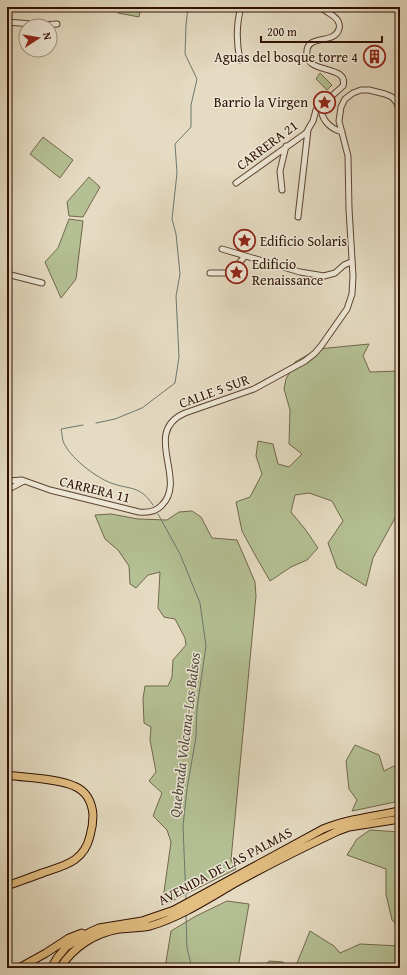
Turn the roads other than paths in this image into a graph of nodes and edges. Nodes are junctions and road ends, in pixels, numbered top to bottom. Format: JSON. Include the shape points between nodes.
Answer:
{"nodes":[{"id":1,"x":241,"y":7,"type":"edge"},
{"id":2,"x":321,"y":7,"type":"edge"},
{"id":3,"x":7,"y":22,"type":"edge"},
{"id":4,"x":18,"y":23,"type":"edge"},
{"id":5,"x":240,"y":60,"type":"dead end"},
{"id":6,"x":322,"y":104,"type":"junction"},
{"id":7,"x":400,"y":114,"type":"edge"},
{"id":8,"x":339,"y":121,"type":"junction"},
{"id":9,"x":331,"y":127,"type":"junction"},
{"id":10,"x":308,"y":130,"type":"junction"},
{"id":11,"x":342,"y":132,"type":"junction"},
{"id":12,"x":286,"y":146,"type":"junction"},
{"id":13,"x":236,"y":183,"type":"dead end"},
{"id":14,"x":282,"y":190,"type":"dead end"},
{"id":15,"x":298,"y":217,"type":"dead end"},
{"id":16,"x":222,"y":249,"type":"dead end"},
{"id":17,"x":245,"y":256,"type":"junction"},
{"id":18,"x":351,"y":262,"type":"junction"},
{"id":19,"x":210,"y":273,"type":"dead end"},
{"id":20,"x":7,"y":274,"type":"edge"},
{"id":21,"x":42,"y":282,"type":"dead end"},
{"id":22,"x":7,"y":481,"type":"edge"},
{"id":23,"x":25,"y":481,"type":"junction"},
{"id":24,"x":7,"y":490,"type":"edge"},
{"id":25,"x":160,"y":507,"type":"joint"},
{"id":26,"x":7,"y":775,"type":"edge"},
{"id":27,"x":400,"y":811,"type":"edge"},
{"id":28,"x":400,"y":819,"type":"edge"},
{"id":29,"x":7,"y":886,"type":"edge"},
{"id":30,"x":197,"y":901,"type":"junction"},
{"id":31,"x":182,"y":909,"type":"junction"},
{"id":32,"x":90,"y":932,"type":"junction"},
{"id":33,"x":53,"y":965,"type":"edge"},
{"id":34,"x":19,"y":968,"type":"edge"},
{"id":35,"x":60,"y":968,"type":"edge"}],
"edges":[{"from":1,"to":5,"type":"street","via":[[237,31]]},
{"from":2,"to":6,"type":"street","via":[[336,18],[340,26],[332,38],[317,40],[311,44],[307,50],[308,60],[316,66],[338,74],[344,83],[341,89]]},
{"from":3,"to":4,"type":"street"},
{"from":6,"to":9,"type":"street","via":[[323,119]]},
{"from":6,"to":10,"type":"street","name":"CARRERA 21","via":[[316,110]]},
{"from":7,"to":8,"type":"street","via":[[392,98],[385,94],[361,90],[345,99]]},
{"from":8,"to":9,"type":"street"},
{"from":8,"to":11,"type":"street","name":"CALLE 5 SUR"},
{"from":9,"to":11,"type":"street"},
{"from":10,"to":12,"type":"street","name":"CARRERA 21"},
{"from":10,"to":15,"type":"street"},
{"from":11,"to":18,"type":"street","name":"CALLE 5 SUR","via":[[348,156]]},
{"from":12,"to":13,"type":"street","name":"CARRERA 21"},
{"from":12,"to":14,"type":"street","via":[[280,171]]},
{"from":16,"to":17,"type":"street"},
{"from":17,"to":18,"type":"street","via":[[300,272],[324,276],[335,273]]},
{"from":17,"to":19,"type":"street","via":[[231,273]]},
{"from":18,"to":25,"type":"street","name":"CALLE 5 SUR","via":[[353,287],[349,305],[315,353],[254,389],[185,413],[169,426],[165,435],[165,448],[170,487],[168,496]]},
{"from":20,"to":21,"type":"street"},
{"from":22,"to":23,"type":"street","name":"CARRERA 11"},
{"from":23,"to":24,"type":"street"},
{"from":23,"to":25,"type":"street","name":"CARRERA 11","via":[[50,490],[139,512],[150,512]]},
{"from":26,"to":29,"type":"main road","via":[[59,782],[79,788],[88,798],[93,819],[89,841],[85,850],[76,859]]},
{"from":27,"to":30,"type":"main road","name":"AVENIDA DE LAS PALMAS","via":[[358,818],[323,829]]},
{"from":28,"to":30,"type":"main road","name":"AVENIDA DE LAS PALMAS","via":[[338,831]]},
{"from":30,"to":31,"type":"main road","name":"AVENIDA DE LAS PALMAS"},
{"from":31,"to":32,"type":"main road","name":"AVENIDA DE LAS PALMAS"},
{"from":31,"to":35,"type":"main road","name":"AVENIDA DE LAS PALMAS","via":[[165,921],[148,926],[118,929],[84,942]]},
{"from":32,"to":33,"type":"main road","name":"AVENIDA DE LAS PALMAS","via":[[66,947]]},
{"from":32,"to":34,"type":"main road","via":[[69,938]]}]}
